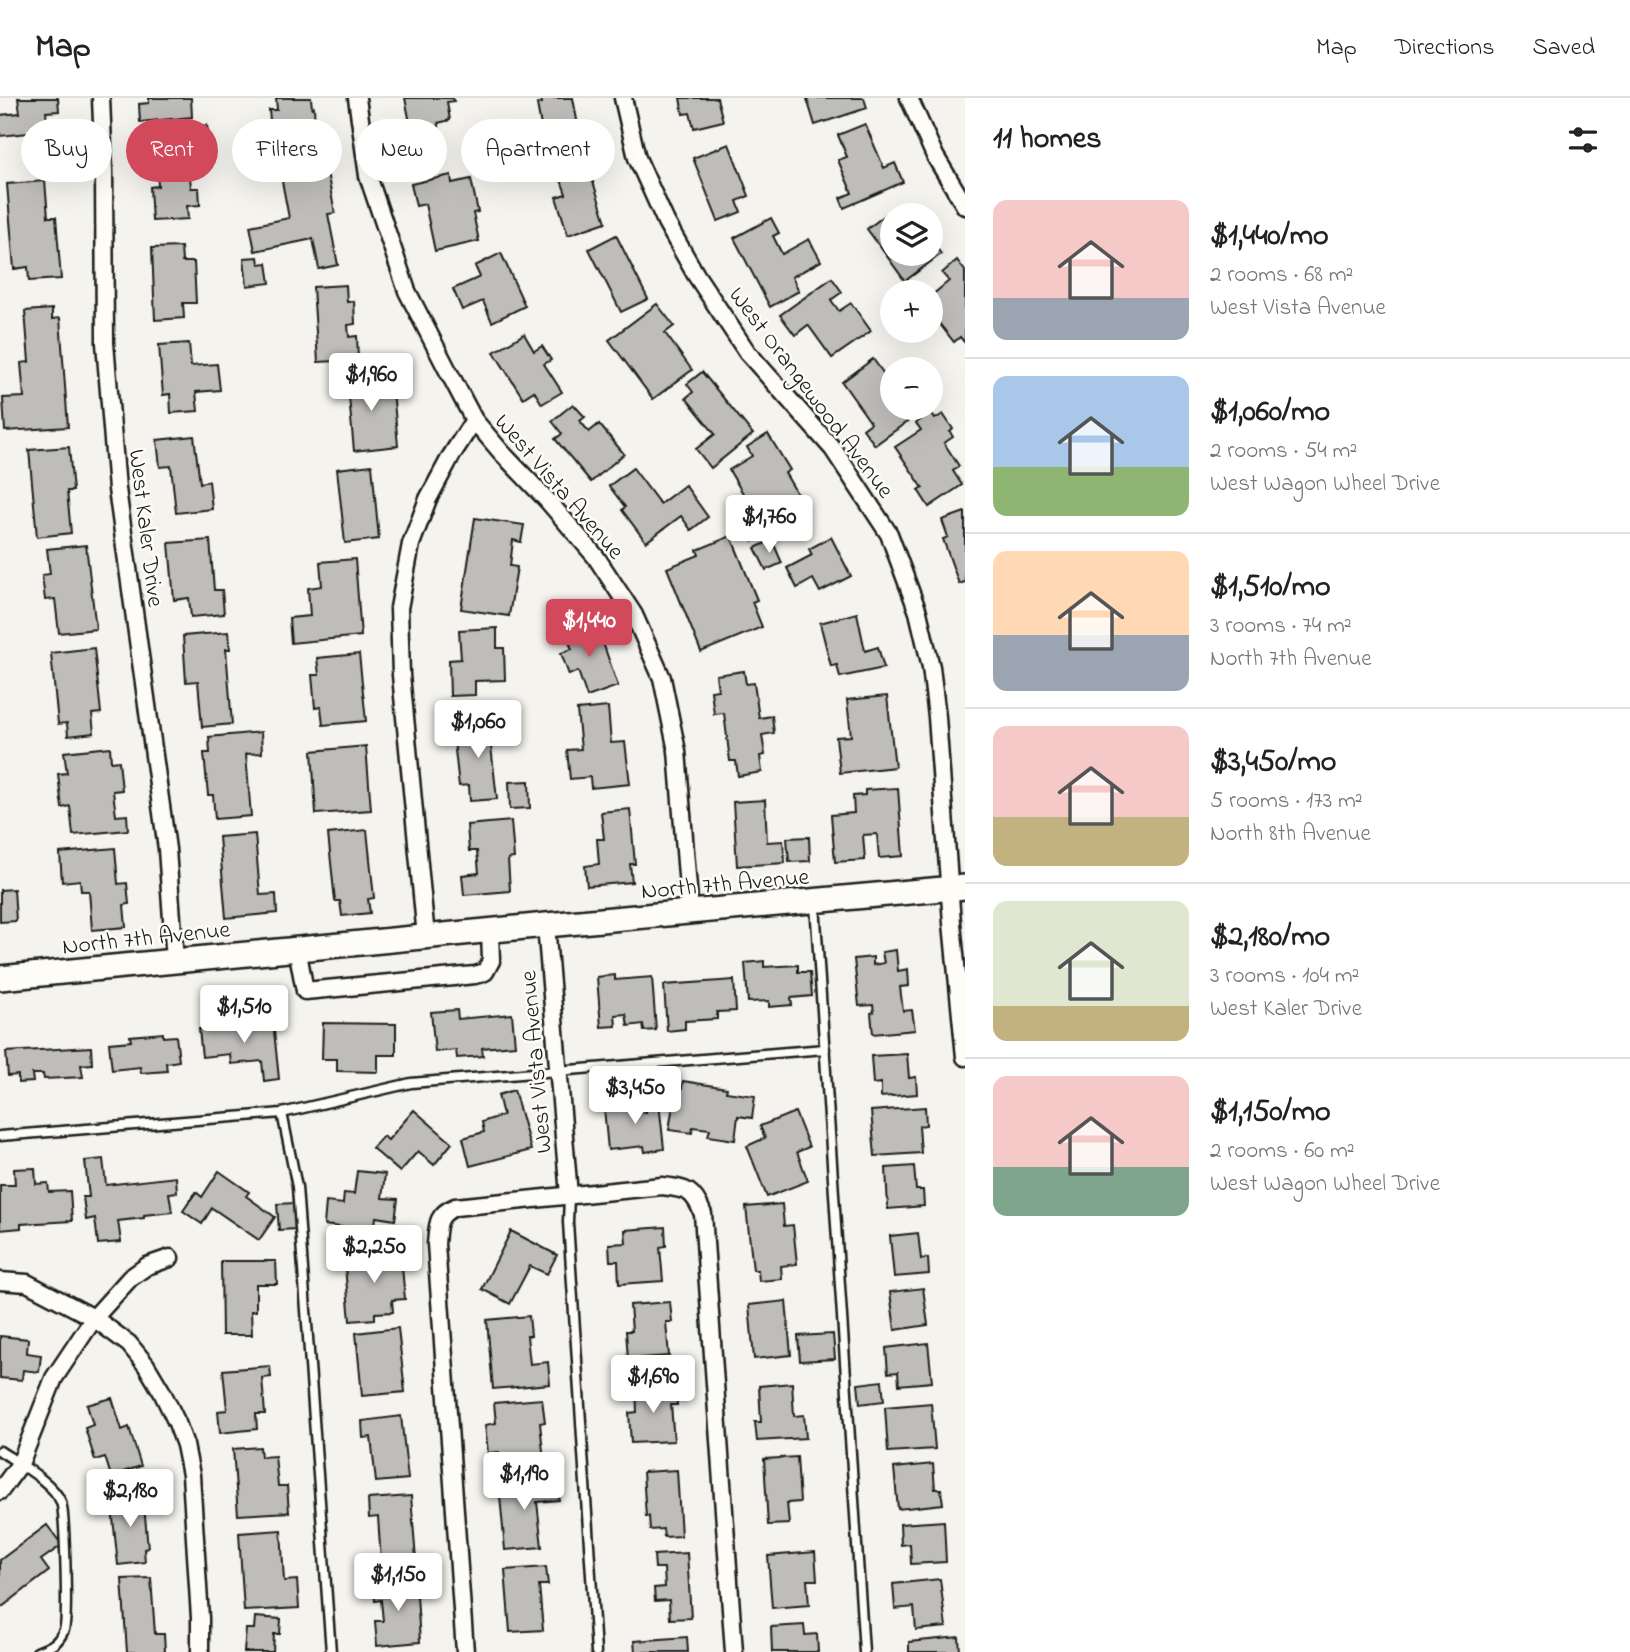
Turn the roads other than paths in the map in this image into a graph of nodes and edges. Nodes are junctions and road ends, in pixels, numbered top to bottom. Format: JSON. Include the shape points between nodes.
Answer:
{"nodes":[{"id":1,"x":101,"y":98,"type":"edge"},
{"id":2,"x":357,"y":98,"type":"edge"},
{"id":3,"x":623,"y":98,"type":"edge"},
{"id":4,"x":909,"y":98,"type":"edge"},
{"id":5,"x":965,"y":206,"type":"edge"},
{"id":6,"x":474,"y":420,"type":"junction"},
{"id":7,"x":957,"y":888,"type":"edge"},
{"id":8,"x":815,"y":901,"type":"junction"},
{"id":9,"x":690,"y":913,"type":"junction"},
{"id":10,"x":546,"y":925,"type":"junction"},
{"id":11,"x":490,"y":930,"type":"junction"},
{"id":12,"x":426,"y":937,"type":"junction"},
{"id":13,"x":297,"y":948,"type":"junction"},
{"id":14,"x":175,"y":961,"type":"junction"},
{"id":15,"x":0,"y":978,"type":"edge"},
{"id":16,"x":964,"y":1031,"type":"edge"},
{"id":17,"x":825,"y":1049,"type":"junction"},
{"id":18,"x":965,"y":1057,"type":"edge"},
{"id":19,"x":558,"y":1071,"type":"junction"},
{"id":20,"x":282,"y":1113,"type":"junction"},
{"id":21,"x":0,"y":1136,"type":"edge"},
{"id":22,"x":569,"y":1195,"type":"junction"},
{"id":23,"x":170,"y":1258,"type":"dead end"},
{"id":24,"x":0,"y":1281,"type":"edge"},
{"id":25,"x":94,"y":1318,"type":"junction"},
{"id":26,"x":0,"y":1451,"type":"edge"},
{"id":27,"x":20,"y":1464,"type":"junction"},
{"id":28,"x":0,"y":1491,"type":"edge"},
{"id":29,"x":37,"y":1652,"type":"edge"},
{"id":30,"x":200,"y":1652,"type":"edge"},
{"id":31,"x":331,"y":1652,"type":"edge"},
{"id":32,"x":465,"y":1652,"type":"edge"},
{"id":33,"x":596,"y":1652,"type":"edge"},
{"id":34,"x":734,"y":1652,"type":"edge"},
{"id":35,"x":864,"y":1652,"type":"edge"}],
"edges":[{"from":1,"to":14,"type":"street","name":"West Kaler Drive","via":[[105,343],[117,489],[167,849]]},
{"from":2,"to":6,"type":"street","name":"West Vista Avenue","via":[[368,176],[407,291]]},
{"from":3,"to":7,"type":"street","name":"West Orangewood Avenue","via":[[637,158],[696,275],[747,352],[833,449],[889,534],[918,612],[931,667]]},
{"from":4,"to":5,"type":"street","via":[[935,156]]},
{"from":6,"to":9,"type":"street","name":"West Vista Avenue","via":[[596,557],[634,615],[662,678],[677,751]]},
{"from":6,"to":12,"type":"street","via":[[428,499],[411,544],[399,608]]},
{"from":7,"to":8,"type":"main road","name":"North 7th Avenue"},
{"from":7,"to":16,"type":"street","name":"West Orangewood Avenue"},
{"from":8,"to":9,"type":"main road","name":"North 7th Avenue"},
{"from":8,"to":17,"type":"lane"},
{"from":9,"to":10,"type":"main road","name":"North 7th Avenue"},
{"from":10,"to":11,"type":"main road","name":"North 7th Avenue"},
{"from":10,"to":19,"type":"street","name":"West Vista Avenue"},
{"from":11,"to":12,"type":"main road","name":"North 7th Avenue"},
{"from":11,"to":13,"type":"street","via":[[491,961],[485,972],[304,991]]},
{"from":12,"to":13,"type":"main road","name":"North 7th Avenue"},
{"from":13,"to":14,"type":"main road","name":"North 7th Avenue"},
{"from":14,"to":15,"type":"main road","name":"North 7th Avenue"},
{"from":16,"to":18,"type":"street","name":"West Orangewood Avenue"},
{"from":17,"to":19,"type":"lane"},
{"from":17,"to":35,"type":"lane"},
{"from":19,"to":20,"type":"lane","via":[[411,1083]]},
{"from":19,"to":22,"type":"street","name":"West Vista Avenue"},
{"from":20,"to":21,"type":"lane"},
{"from":20,"to":31,"type":"lane","via":[[297,1187]]},
{"from":22,"to":32,"type":"street","via":[[455,1207],[440,1217],[436,1244]]},
{"from":22,"to":33,"type":"lane"},
{"from":22,"to":34,"type":"street","via":[[662,1186],[696,1197],[703,1214]]},
{"from":23,"to":25,"type":"street","via":[[130,1278]]},
{"from":24,"to":25,"type":"street","via":[[27,1283]]},
{"from":25,"to":27,"type":"street","via":[[54,1378]]},
{"from":25,"to":30,"type":"street","via":[[129,1344],[146,1365],[185,1445],[193,1496]]},
{"from":26,"to":27,"type":"lane"},
{"from":27,"to":28,"type":"street"},
{"from":27,"to":29,"type":"lane","via":[[53,1489],[61,1503],[65,1538],[66,1628],[54,1646]]}]}
